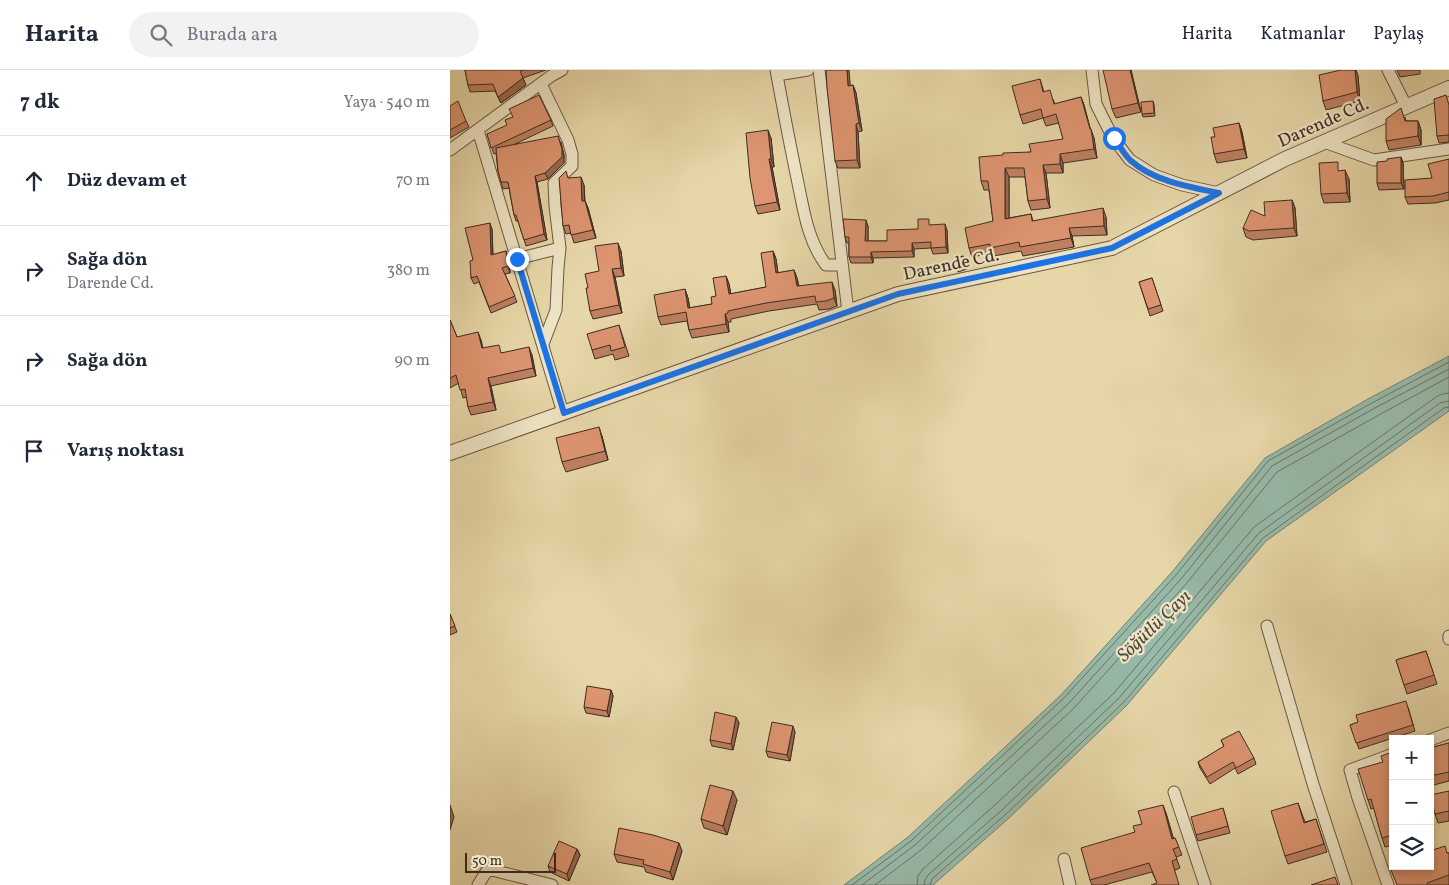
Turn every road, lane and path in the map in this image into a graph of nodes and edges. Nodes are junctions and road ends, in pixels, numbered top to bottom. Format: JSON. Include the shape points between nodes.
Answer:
{"nodes":[{"id":1,"x":562,"y":70,"type":"edge"},
{"id":2,"x":808,"y":70,"type":"edge"},
{"id":3,"x":819,"y":70,"type":"edge"},
{"id":4,"x":1092,"y":70,"type":"edge"},
{"id":5,"x":1388,"y":70,"type":"edge"},
{"id":6,"x":776,"y":72,"type":"edge"},
{"id":7,"x":541,"y":84,"type":"junction"},
{"id":8,"x":1449,"y":88,"type":"edge"},
{"id":9,"x":1406,"y":106,"type":"junction"},
{"id":10,"x":478,"y":130,"type":"junction"},
{"id":11,"x":1324,"y":142,"type":"junction"},
{"id":12,"x":1449,"y":149,"type":"edge"},
{"id":13,"x":450,"y":150,"type":"edge"},
{"id":14,"x":1219,"y":193,"type":"junction"},
{"id":15,"x":560,"y":248,"type":"junction"},
{"id":16,"x":517,"y":259,"type":"junction"},
{"id":17,"x":842,"y":265,"type":"junction"},
{"id":18,"x":848,"y":312,"type":"junction"},
{"id":19,"x":543,"y":344,"type":"junction"},
{"id":20,"x":564,"y":413,"type":"junction"},
{"id":21,"x":450,"y":453,"type":"edge"},
{"id":22,"x":1267,"y":626,"type":"dead end"},
{"id":23,"x":1449,"y":733,"type":"edge"},
{"id":24,"x":1434,"y":739,"type":"edge"},
{"id":25,"x":1389,"y":755,"type":"edge"},
{"id":26,"x":1174,"y":792,"type":"dead end"},
{"id":27,"x":1064,"y":859,"type":"dead end"},
{"id":28,"x":478,"y":885,"type":"edge"},
{"id":29,"x":552,"y":885,"type":"edge"},
{"id":30,"x":1070,"y":885,"type":"edge"},
{"id":31,"x":1205,"y":885,"type":"edge"},
{"id":32,"x":1346,"y":885,"type":"edge"},
{"id":33,"x":1388,"y":885,"type":"edge"}],
"edges":[{"from":1,"to":7,"type":"street"},
{"from":2,"to":6,"type":"street"},
{"from":3,"to":17,"type":"street"},
{"from":4,"to":14,"type":"street","via":[[1096,104],[1130,160],[1154,175]]},
{"from":5,"to":9,"type":"street"},
{"from":6,"to":17,"type":"street","via":[[809,234],[826,265]]},
{"from":7,"to":10,"type":"street"},
{"from":7,"to":15,"type":"street","via":[[572,154],[572,166],[554,183]]},
{"from":8,"to":9,"type":"street","name":"Darende Cd."},
{"from":9,"to":11,"type":"street","name":"Darende Cd."},
{"from":10,"to":13,"type":"street"},
{"from":10,"to":16,"type":"street"},
{"from":11,"to":12,"type":"street","via":[[1374,160]]},
{"from":11,"to":14,"type":"street","name":"Darende Cd."},
{"from":14,"to":18,"type":"street","name":"Darende Cd.","via":[[1112,248],[898,294]]},
{"from":15,"to":16,"type":"street"},
{"from":15,"to":19,"type":"street","via":[[556,310]]},
{"from":16,"to":19,"type":"street"},
{"from":17,"to":18,"type":"street"},
{"from":18,"to":20,"type":"street","name":"Darende Cd."},
{"from":19,"to":20,"type":"street"},
{"from":20,"to":21,"type":"street","name":"Darende Cd."},
{"from":22,"to":32,"type":"street"},
{"from":23,"to":24,"type":"street"},
{"from":25,"to":33,"type":"street","via":[[1350,770]]},
{"from":26,"to":31,"type":"street"},
{"from":27,"to":30,"type":"street"},
{"from":28,"to":29,"type":"street","via":[[488,869]]}]}
